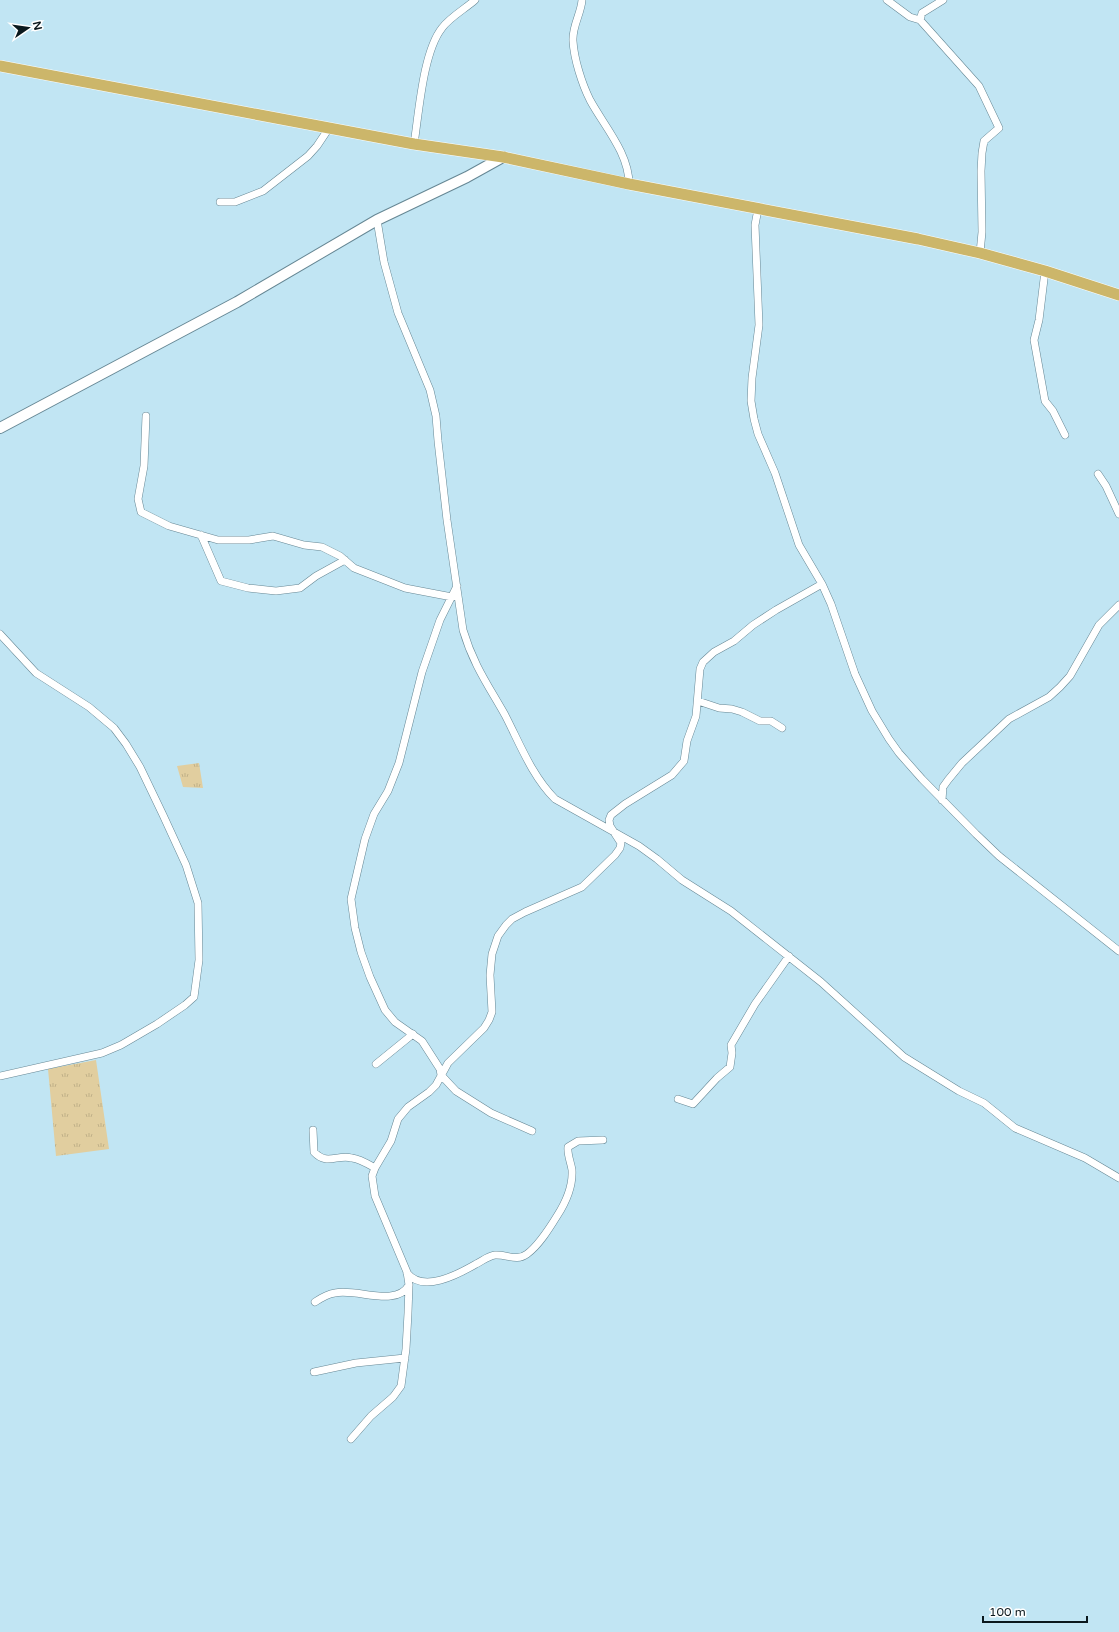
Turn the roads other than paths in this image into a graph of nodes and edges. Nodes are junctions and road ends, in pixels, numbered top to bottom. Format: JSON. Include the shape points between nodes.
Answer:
{"nodes":[{"id":1,"x":475,"y":0,"type":"edge"},
{"id":2,"x":582,"y":0,"type":"edge"},
{"id":3,"x":887,"y":0,"type":"edge"},
{"id":4,"x":943,"y":0,"type":"edge"},
{"id":5,"x":920,"y":20,"type":"junction"},
{"id":6,"x":0,"y":66,"type":"edge"},
{"id":7,"x":329,"y":128,"type":"junction"},
{"id":8,"x":414,"y":144,"type":"junction"},
{"id":9,"x":503,"y":157,"type":"junction"},
{"id":10,"x":629,"y":184,"type":"junction"},
{"id":11,"x":220,"y":202,"type":"dead end"},
{"id":12,"x":758,"y":209,"type":"junction"},
{"id":13,"x":377,"y":220,"type":"junction"},
{"id":14,"x":980,"y":253,"type":"junction"},
{"id":15,"x":1045,"y":271,"type":"junction"},
{"id":16,"x":1119,"y":295,"type":"edge"},
{"id":17,"x":146,"y":416,"type":"dead end"},
{"id":18,"x":0,"y":428,"type":"edge"},
{"id":19,"x":1066,"y":435,"type":"dead end"},
{"id":20,"x":1098,"y":474,"type":"dead end"},
{"id":21,"x":1119,"y":514,"type":"edge"},
{"id":22,"x":201,"y":535,"type":"junction"},
{"id":23,"x":345,"y":560,"type":"junction"},
{"id":24,"x":822,"y":584,"type":"junction"},
{"id":25,"x":458,"y":586,"type":"junction"},
{"id":26,"x":452,"y":597,"type":"junction"},
{"id":27,"x":1119,"y":606,"type":"edge"},
{"id":28,"x":0,"y":634,"type":"edge"},
{"id":29,"x":698,"y":701,"type":"junction"},
{"id":30,"x":782,"y":728,"type":"dead end"},
{"id":31,"x":942,"y":800,"type":"junction"},
{"id":32,"x":612,"y":830,"type":"junction"},
{"id":33,"x":1119,"y":951,"type":"edge"},
{"id":34,"x":789,"y":956,"type":"junction"},
{"id":35,"x":413,"y":1034,"type":"junction"},
{"id":36,"x":376,"y":1064,"type":"dead end"},
{"id":37,"x":441,"y":1075,"type":"junction"},
{"id":38,"x":0,"y":1076,"type":"edge"},
{"id":39,"x":678,"y":1099,"type":"dead end"},
{"id":40,"x":313,"y":1130,"type":"dead end"},
{"id":41,"x":532,"y":1131,"type":"dead end"},
{"id":42,"x":603,"y":1140,"type":"dead end"},
{"id":43,"x":375,"y":1168,"type":"junction"},
{"id":44,"x":1119,"y":1178,"type":"edge"},
{"id":45,"x":407,"y":1272,"type":"junction"},
{"id":46,"x":409,"y":1285,"type":"junction"},
{"id":47,"x":315,"y":1302,"type":"dead end"},
{"id":48,"x":405,"y":1358,"type":"junction"},
{"id":49,"x":314,"y":1372,"type":"dead end"},
{"id":50,"x":351,"y":1439,"type":"dead end"}],
"edges":[{"from":1,"to":8,"type":"street","via":[[443,26],[435,38],[427,62]]},
{"from":2,"to":10,"type":"street","via":[[575,22],[573,41],[582,83],[622,154],[629,175]]},
{"from":3,"to":5,"type":"street","via":[[910,17]]},
{"from":4,"to":5,"type":"street","via":[[922,13]]},
{"from":5,"to":14,"type":"street","via":[[979,86],[999,128],[984,141],[982,153]]},
{"from":6,"to":7,"type":"main road"},
{"from":7,"to":8,"type":"main road"},
{"from":7,"to":11,"type":"street","via":[[308,156],[263,191],[235,202]]},
{"from":8,"to":9,"type":"main road"},
{"from":9,"to":10,"type":"main road"},
{"from":9,"to":13,"type":"main road","via":[[467,178]]},
{"from":10,"to":12,"type":"main road"},
{"from":12,"to":14,"type":"main road"},
{"from":12,"to":24,"type":"street","via":[[755,225],[759,325],[751,401],[754,419],[799,545]]},
{"from":13,"to":18,"type":"main road","via":[[237,302]]},
{"from":13,"to":25,"type":"street","via":[[384,262],[398,313],[424,372],[436,416],[447,520]]},
{"from":14,"to":15,"type":"main road"},
{"from":15,"to":16,"type":"main road"},
{"from":15,"to":19,"type":"street","via":[[1034,340],[1045,401]]},
{"from":17,"to":22,"type":"street","via":[[144,466],[138,499],[140,512],[169,526]]},
{"from":20,"to":21,"type":"street"},
{"from":22,"to":23,"type":"street","via":[[218,540],[249,540],[273,536],[322,547]]},
{"from":22,"to":23,"type":"street","via":[[221,581],[248,588],[276,591],[300,588]]},
{"from":23,"to":26,"type":"street","via":[[354,568],[405,588]]},
{"from":24,"to":29,"type":"street","via":[[776,610],[734,642],[707,657],[700,669]]},
{"from":24,"to":31,"type":"street","via":[[855,674],[872,711],[899,753]]},
{"from":25,"to":26,"type":"street"},
{"from":25,"to":32,"type":"street","via":[[463,630],[468,647],[479,672],[536,775],[555,799]]},
{"from":26,"to":35,"type":"street","via":[[440,620],[422,672],[399,763],[365,839],[351,899],[361,952],[385,1010],[395,1022]]},
{"from":27,"to":31,"type":"street","via":[[1099,625],[1070,676],[1060,687],[1049,697],[1009,719],[988,739],[948,780],[943,787]]},
{"from":28,"to":38,"type":"street","via":[[36,673],[89,707],[114,728],[126,744],[164,814],[186,865],[198,903],[200,960],[194,997],[157,1024],[121,1045],[102,1053]]},
{"from":29,"to":30,"type":"street","via":[[742,712],[760,721],[771,721]]},
{"from":29,"to":32,"type":"street","via":[[696,716],[686,741],[685,756],[680,766],[672,775],[611,815],[609,820]]},
{"from":31,"to":33,"type":"street","via":[[999,856]]},
{"from":32,"to":34,"type":"street","via":[[658,859],[682,880],[731,911]]},
{"from":32,"to":37,"type":"street","via":[[620,839],[620,848],[582,887],[518,915],[498,936],[492,954],[492,1012],[489,1020],[448,1063]]},
{"from":34,"to":39,"type":"street","via":[[755,1004],[731,1045],[730,1066],[693,1104]]},
{"from":34,"to":44,"type":"street","via":[[904,1057],[984,1104],[1015,1128],[1085,1158]]},
{"from":35,"to":36,"type":"street"},
{"from":35,"to":37,"type":"street","via":[[422,1041],[440,1069]]},
{"from":37,"to":41,"type":"street","via":[[456,1091],[491,1113]]},
{"from":37,"to":43,"type":"street","via":[[429,1092],[402,1112],[391,1141]]},
{"from":40,"to":43,"type":"street","via":[[314,1152],[320,1158],[351,1157]]},
{"from":42,"to":45,"type":"street","via":[[578,1141],[568,1146],[572,1172],[568,1196],[548,1231],[527,1254],[515,1258],[494,1255],[462,1272],[425,1283],[417,1282]]},
{"from":43,"to":45,"type":"street","via":[[372,1176],[375,1196]]},
{"from":45,"to":46,"type":"street"},
{"from":46,"to":47,"type":"street","via":[[402,1294],[394,1296],[335,1292]]},
{"from":46,"to":48,"type":"street"},
{"from":48,"to":49,"type":"street","via":[[356,1363]]},
{"from":48,"to":50,"type":"street","via":[[401,1386]]}]}
